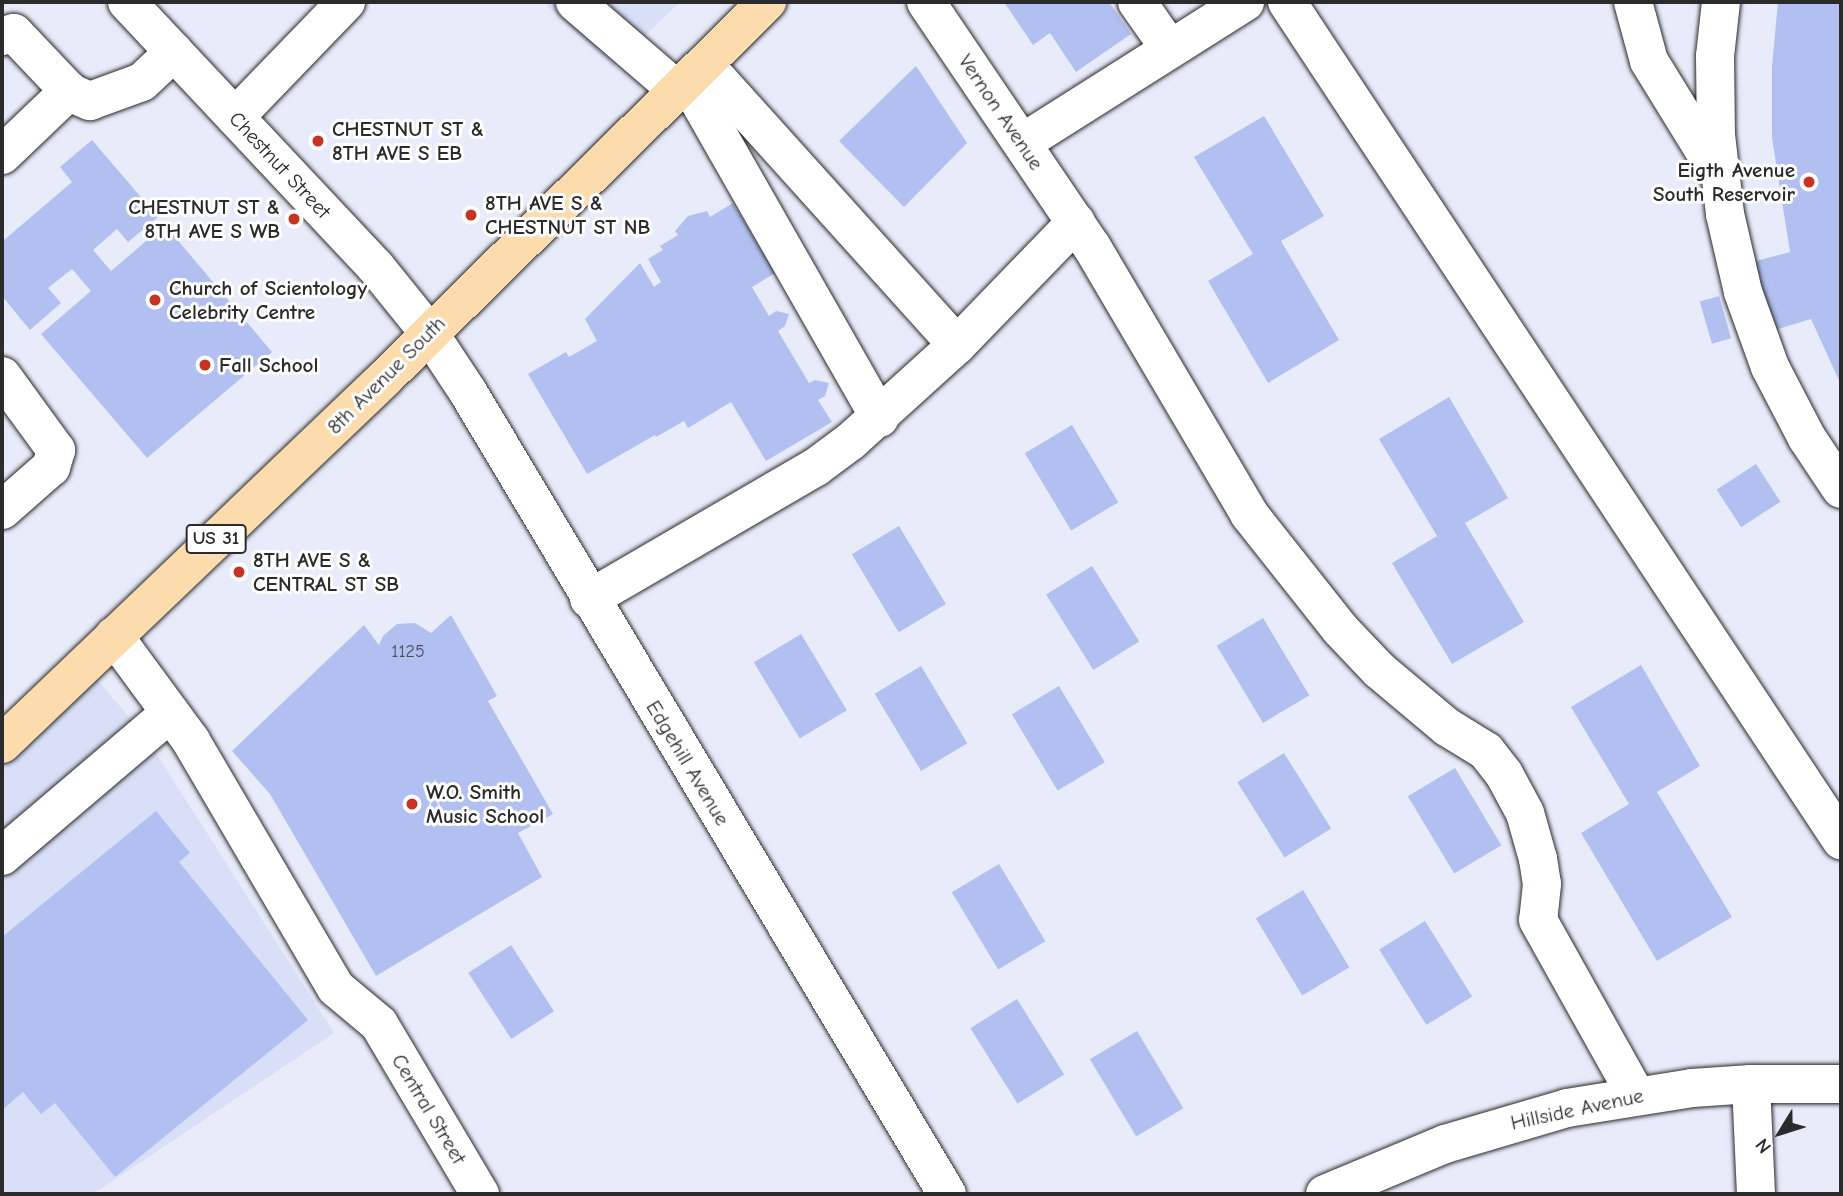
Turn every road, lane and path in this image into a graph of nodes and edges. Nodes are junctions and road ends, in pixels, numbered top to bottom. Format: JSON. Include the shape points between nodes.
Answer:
{"nodes":[{"id":1,"x":127,"y":2,"type":"edge"},
{"id":2,"x":346,"y":2,"type":"edge"},
{"id":3,"x":575,"y":2,"type":"edge"},
{"id":4,"x":767,"y":2,"type":"edge"},
{"id":5,"x":926,"y":2,"type":"edge"},
{"id":6,"x":1137,"y":2,"type":"edge"},
{"id":7,"x":1245,"y":2,"type":"edge"},
{"id":8,"x":1287,"y":2,"type":"edge"},
{"id":9,"x":1633,"y":2,"type":"edge"},
{"id":10,"x":1721,"y":2,"type":"edge"},
{"id":11,"x":3,"y":34,"type":"edge"},
{"id":12,"x":1170,"y":49,"type":"junction"},
{"id":13,"x":174,"y":52,"type":"junction"},
{"id":14,"x":689,"y":78,"type":"junction"},
{"id":15,"x":69,"y":91,"type":"junction"},
{"id":16,"x":235,"y":117,"type":"junction"},
{"id":17,"x":1022,"y":144,"type":"junction"},
{"id":18,"x":2,"y":155,"type":"edge"},
{"id":19,"x":1721,"y":178,"type":"junction"},
{"id":20,"x":1076,"y":222,"type":"junction"},
{"id":21,"x":429,"y":333,"type":"junction"},
{"id":22,"x":957,"y":345,"type":"junction"},
{"id":23,"x":2,"y":376,"type":"edge"},
{"id":24,"x":880,"y":418,"type":"junction"},
{"id":25,"x":1841,"y":489,"type":"edge"},
{"id":26,"x":2,"y":510,"type":"edge"},
{"id":27,"x":589,"y":599,"type":"junction"},
{"id":28,"x":114,"y":636,"type":"junction"},
{"id":29,"x":181,"y":727,"type":"junction"},
{"id":30,"x":2,"y":744,"type":"edge"},
{"id":31,"x":1841,"y":840,"type":"edge"},
{"id":32,"x":2,"y":856,"type":"edge"},
{"id":33,"x":1751,"y":1084,"type":"junction"},
{"id":34,"x":1841,"y":1084,"type":"edge"},
{"id":35,"x":1636,"y":1095,"type":"junction"},
{"id":36,"x":480,"y":1194,"type":"edge"},
{"id":37,"x":947,"y":1194,"type":"edge"},
{"id":38,"x":1325,"y":1194,"type":"edge"},
{"id":39,"x":1756,"y":1194,"type":"edge"}],
"edges":[{"from":1,"to":13,"type":"street","name":"Chestnut Street"},
{"from":2,"to":16,"type":"street"},
{"from":3,"to":14,"type":"street"},
{"from":4,"to":14,"type":"main road","name":"8th Avenue South","number":"US 31"},
{"from":5,"to":17,"type":"street","name":"Vernon Avenue"},
{"from":6,"to":12,"type":"street"},
{"from":7,"to":12,"type":"street"},
{"from":8,"to":31,"type":"street"},
{"from":9,"to":19,"type":"street","via":[[1649,61]]},
{"from":10,"to":19,"type":"street","via":[[1715,55]]},
{"from":11,"to":15,"type":"street","via":[[14,33]]},
{"from":12,"to":17,"type":"street"},
{"from":13,"to":15,"type":"street","via":[[142,82],[90,102]]},
{"from":13,"to":16,"type":"street","name":"Chestnut Street"},
{"from":14,"to":21,"type":"main road","name":"8th Avenue South","number":"US 31"},
{"from":14,"to":22,"type":"street"},
{"from":14,"to":24,"type":"street"},
{"from":15,"to":18,"type":"street"},
{"from":16,"to":21,"type":"street","name":"Chestnut Street","via":[[375,266]]},
{"from":17,"to":20,"type":"street","name":"Vernon Avenue"},
{"from":19,"to":25,"type":"street","via":[[1743,292],[1770,367],[1807,439]]},
{"from":20,"to":22,"type":"street"},
{"from":20,"to":35,"type":"street","name":"Vernon Avenue","via":[[1249,514],[1367,658],[1447,727],[1486,751],[1504,774],[1525,813],[1538,859],[1542,884],[1538,920]]},
{"from":21,"to":27,"type":"street","name":"Edgehill Avenue"},
{"from":21,"to":28,"type":"main road","name":"8th Avenue South","number":"US 31"},
{"from":22,"to":24,"type":"street"},
{"from":23,"to":26,"type":"street","via":[[56,450],[51,467]]},
{"from":24,"to":27,"type":"street","via":[[816,467]]},
{"from":27,"to":37,"type":"street","name":"Edgehill Avenue"},
{"from":28,"to":29,"type":"street","name":"Central Street"},
{"from":28,"to":30,"type":"main road","name":"8th Avenue South","number":"US 31"},
{"from":29,"to":32,"type":"street"},
{"from":29,"to":36,"type":"street","name":"Central Street","via":[[336,988],[379,1024]]},
{"from":33,"to":34,"type":"street","name":"Hillside Avenue"},
{"from":33,"to":35,"type":"street","name":"Hillside Avenue"},
{"from":33,"to":39,"type":"street"},
{"from":35,"to":38,"type":"street","name":"Hillside Avenue","via":[[1500,1126],[1422,1152]]}]}
